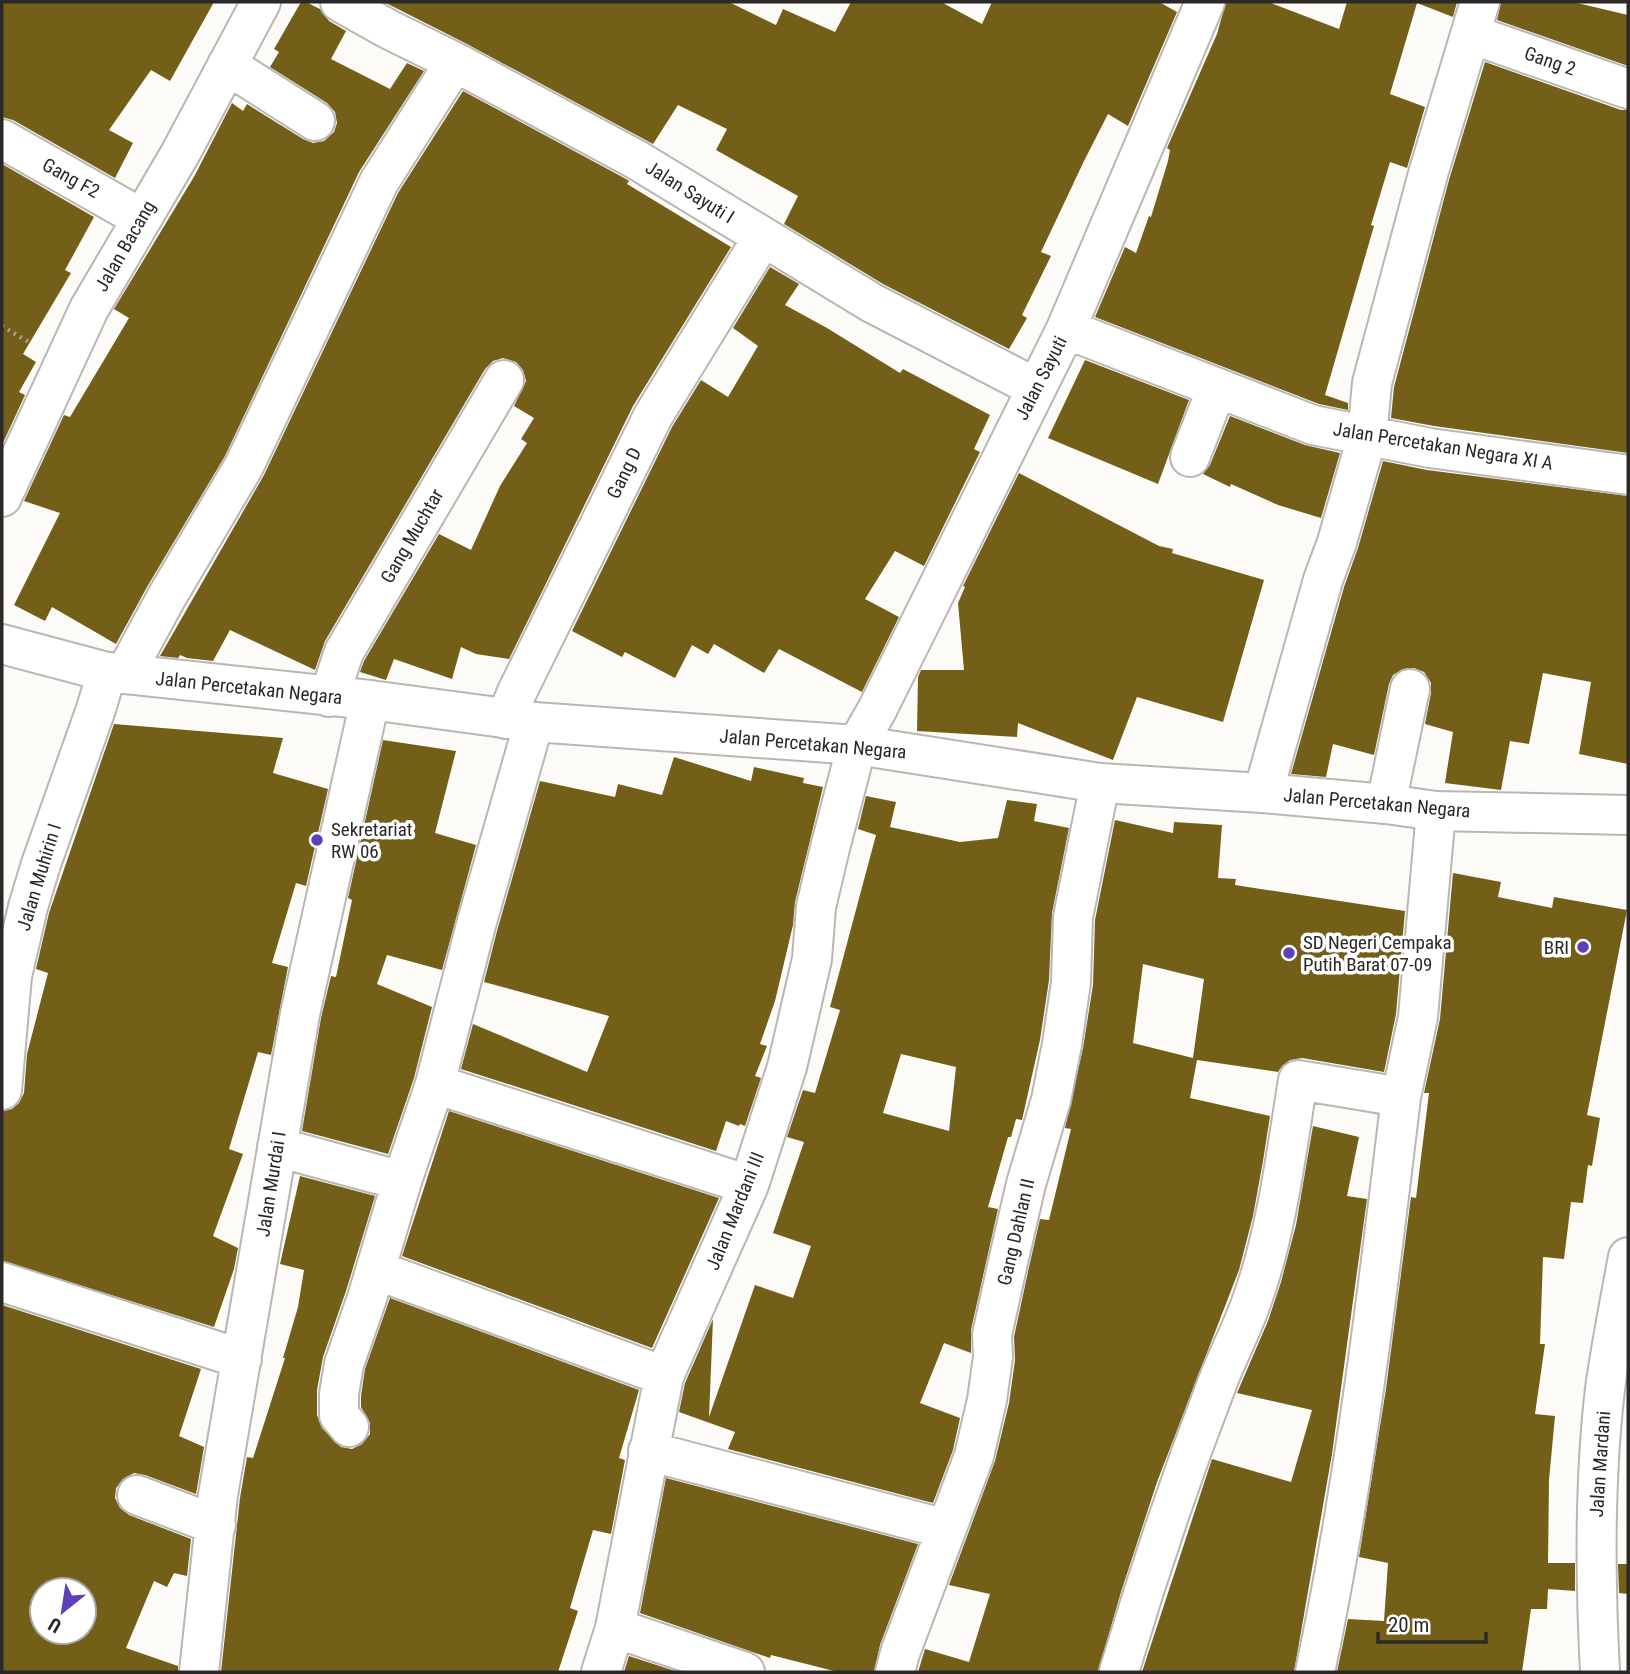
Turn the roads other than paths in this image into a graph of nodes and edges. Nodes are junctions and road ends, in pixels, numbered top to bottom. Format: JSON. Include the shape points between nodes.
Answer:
{"nodes":[{"id":1,"x":261,"y":2,"type":"edge"},
{"id":2,"x":340,"y":2,"type":"edge"},
{"id":3,"x":1193,"y":6,"type":"edge"},
{"id":4,"x":1475,"y":18,"type":"edge"},
{"id":5,"x":455,"y":62,"type":"junction"},
{"id":6,"x":228,"y":65,"type":"junction"},
{"id":7,"x":1628,"y":89,"type":"edge"},
{"id":8,"x":315,"y":121,"type":"dead end"},
{"id":9,"x":2,"y":139,"type":"edge"},
{"id":10,"x":141,"y":218,"type":"junction"},
{"id":11,"x":763,"y":237,"type":"junction"},
{"id":12,"x":1066,"y":329,"type":"junction"},
{"id":13,"x":504,"y":380,"type":"dead end"},
{"id":14,"x":1036,"y":388,"type":"junction"},
{"id":15,"x":1217,"y":388,"type":"junction"},
{"id":16,"x":1367,"y":437,"type":"junction"},
{"id":17,"x":1190,"y":457,"type":"dead end"},
{"id":18,"x":1628,"y":475,"type":"edge"},
{"id":19,"x":2,"y":497,"type":"edge"},
{"id":20,"x":2,"y":644,"type":"edge"},
{"id":21,"x":116,"y":673,"type":"junction"},
{"id":22,"x":1410,"y":689,"type":"dead end"},
{"id":23,"x":329,"y":697,"type":"junction"},
{"id":24,"x":370,"y":700,"type":"junction"},
{"id":25,"x":520,"y":720,"type":"junction"},
{"id":26,"x":857,"y":745,"type":"junction"},
{"id":27,"x":1100,"y":783,"type":"junction"},
{"id":28,"x":1263,"y":793,"type":"junction"},
{"id":29,"x":1386,"y":804,"type":"junction"},
{"id":30,"x":1436,"y":811,"type":"junction"},
{"id":31,"x":1628,"y":815,"type":"edge"},
{"id":32,"x":435,"y":1084,"type":"junction"},
{"id":33,"x":2,"y":1090,"type":"edge"},
{"id":34,"x":1401,"y":1097,"type":"junction"},
{"id":35,"x":277,"y":1147,"type":"junction"},
{"id":36,"x":402,"y":1181,"type":"junction"},
{"id":37,"x":749,"y":1185,"type":"junction"},
{"id":38,"x":1628,"y":1257,"type":"edge"},
{"id":39,"x":376,"y":1270,"type":"junction"},
{"id":40,"x":2,"y":1282,"type":"edge"},
{"id":41,"x":242,"y":1359,"type":"junction"},
{"id":42,"x":664,"y":1376,"type":"junction"},
{"id":43,"x":349,"y":1427,"type":"dead end"},
{"id":44,"x":648,"y":1451,"type":"junction"},
{"id":45,"x":137,"y":1495,"type":"dead end"},
{"id":46,"x":215,"y":1525,"type":"junction"},
{"id":47,"x":946,"y":1529,"type":"junction"},
{"id":48,"x":615,"y":1628,"type":"junction"},
{"id":49,"x":199,"y":1672,"type":"edge"},
{"id":50,"x":601,"y":1672,"type":"edge"},
{"id":51,"x":745,"y":1672,"type":"edge"},
{"id":52,"x":895,"y":1672,"type":"edge"},
{"id":53,"x":1118,"y":1672,"type":"edge"},
{"id":54,"x":1315,"y":1672,"type":"edge"},
{"id":55,"x":1600,"y":1672,"type":"edge"}],
"edges":[{"from":1,"to":6,"type":"street","name":"Jalan Bacang"},
{"from":2,"to":5,"type":"street","name":"Jalan Sayuti I"},
{"from":3,"to":12,"type":"street","name":"Jalan Sayuti"},
{"from":4,"to":7,"type":"street","name":"Gang 2"},
{"from":4,"to":16,"type":"street","via":[[1372,383]]},
{"from":5,"to":11,"type":"street","name":"Jalan Sayuti I","via":[[637,160]]},
{"from":5,"to":21,"type":"street","name":"Jalan Muhirin I","via":[[379,182],[244,466]]},
{"from":6,"to":8,"type":"street"},
{"from":6,"to":10,"type":"street","name":"Jalan Bacang"},
{"from":9,"to":10,"type":"street","name":"Gang F2"},
{"from":10,"to":19,"type":"street","name":"Jalan Bacang","via":[[89,309]]},
{"from":11,"to":14,"type":"street","name":"Jalan Sayuti I","via":[[872,303]]},
{"from":11,"to":25,"type":"street","name":"Gang D","via":[[653,416],[517,692]]},
{"from":12,"to":14,"type":"street","name":"Jalan Sayuti"},
{"from":12,"to":15,"type":"street","name":"Jalan Percetakan Negara XI A"},
{"from":13,"to":23,"type":"street","name":"Gang Muchtar","via":[[344,652]]},
{"from":14,"to":26,"type":"street","name":"Jalan Sayuti"},
{"from":15,"to":16,"type":"street","name":"Jalan Percetakan Negara XI A","via":[[1313,425]]},
{"from":15,"to":17,"type":"street"},
{"from":16,"to":18,"type":"street","name":"Jalan Percetakan Negara XI A"},
{"from":16,"to":28,"type":"street"},
{"from":20,"to":21,"type":"street","name":"Jalan Percetakan Negara"},
{"from":21,"to":23,"type":"street","name":"Jalan Percetakan Negara"},
{"from":21,"to":33,"type":"street","name":"Jalan Muhirin I","via":[[96,709],[28,907],[12,975]]},
{"from":22,"to":29,"type":"street"},
{"from":23,"to":24,"type":"street","name":"Jalan Percetakan Negara"},
{"from":24,"to":25,"type":"street","name":"Jalan Percetakan Negara"},
{"from":24,"to":35,"type":"street","name":"Jalan Murdai I","via":[[300,1014]]},
{"from":25,"to":26,"type":"street","name":"Jalan Percetakan Negara"},
{"from":25,"to":32,"type":"street","name":"Gang D","via":[[476,925]]},
{"from":26,"to":27,"type":"street","name":"Jalan Percetakan Negara"},
{"from":26,"to":37,"type":"street","name":"Jalan Mardani III","via":[[816,906],[811,959],[787,1067]]},
{"from":27,"to":28,"type":"street","name":"Jalan Percetakan Negara"},
{"from":27,"to":47,"type":"street","name":"Gang Dahlan II","via":[[1073,917],[1071,982],[1051,1100],[1026,1184],[992,1335],[987,1400],[974,1456]]},
{"from":28,"to":29,"type":"street","name":"Jalan Percetakan Negara"},
{"from":29,"to":30,"type":"street","name":"Jalan Percetakan Negara"},
{"from":30,"to":31,"type":"street","name":"Jalan Percetakan Negara"},
{"from":30,"to":34,"type":"street","via":[[1418,1017]]},
{"from":32,"to":36,"type":"street","name":"Gang D"},
{"from":32,"to":37,"type":"street"},
{"from":34,"to":53,"type":"street","via":[[1298,1080],[1272,1223],[1251,1303],[1196,1439]]},
{"from":34,"to":54,"type":"street","via":[[1364,1393]]},
{"from":35,"to":36,"type":"street"},
{"from":35,"to":41,"type":"street","name":"Jalan Murdai I"},
{"from":36,"to":39,"type":"street","name":"Gang D"},
{"from":37,"to":42,"type":"street","name":"Jalan Mardani III"},
{"from":38,"to":55,"type":"street","name":"Jalan Mardani","via":[[1601,1437],[1595,1562]]},
{"from":39,"to":42,"type":"street"},
{"from":39,"to":43,"type":"street","name":"Gang D","via":[[342,1374],[339,1415]]},
{"from":40,"to":41,"type":"street"},
{"from":41,"to":46,"type":"street","name":"Jalan Murdai I"},
{"from":42,"to":44,"type":"street","name":"Jalan Mardani III"},
{"from":44,"to":47,"type":"street"},
{"from":44,"to":48,"type":"street","name":"Jalan Mardani III"},
{"from":45,"to":46,"type":"street"},
{"from":46,"to":49,"type":"street","name":"Jalan Murdai I"},
{"from":47,"to":52,"type":"street","name":"Gang Dahlan II"},
{"from":48,"to":50,"type":"street","name":"Jalan Mardani III"},
{"from":48,"to":51,"type":"street"}]}
